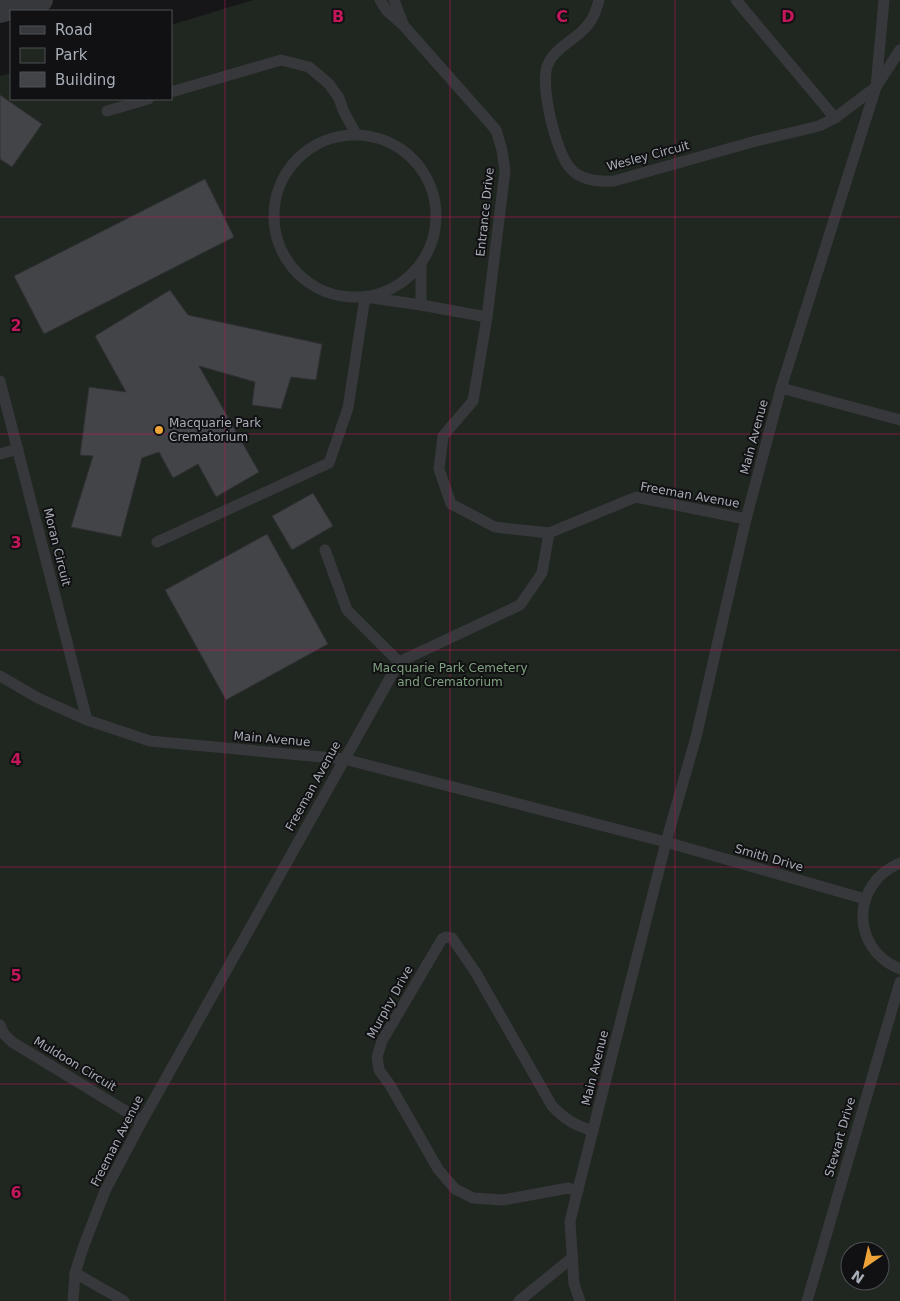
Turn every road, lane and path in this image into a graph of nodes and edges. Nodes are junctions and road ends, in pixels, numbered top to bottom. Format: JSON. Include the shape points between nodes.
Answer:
{"nodes":[{"id":1,"x":41,"y":0,"type":"edge"},
{"id":2,"x":380,"y":0,"type":"edge"},
{"id":3,"x":394,"y":0,"type":"edge"},
{"id":4,"x":599,"y":0,"type":"edge"},
{"id":5,"x":736,"y":0,"type":"edge"},
{"id":6,"x":884,"y":0,"type":"edge"},
{"id":7,"x":0,"y":11,"type":"edge"},
{"id":8,"x":404,"y":26,"type":"junction"},
{"id":9,"x":900,"y":50,"type":"edge"},
{"id":10,"x":876,"y":87,"type":"junction"},
{"id":11,"x":172,"y":92,"type":"edge"},
{"id":12,"x":145,"y":100,"type":"edge"},
{"id":13,"x":107,"y":111,"type":"dead end"},
{"id":14,"x":835,"y":118,"type":"junction"},
{"id":15,"x":356,"y":134,"type":"junction"},
{"id":16,"x":422,"y":264,"type":"junction"},
{"id":17,"x":366,"y":296,"type":"junction"},
{"id":18,"x":421,"y":304,"type":"junction"},
{"id":19,"x":487,"y":317,"type":"junction"},
{"id":20,"x":0,"y":380,"type":"edge"},
{"id":21,"x":781,"y":388,"type":"junction"},
{"id":22,"x":900,"y":420,"type":"edge"},
{"id":23,"x":18,"y":449,"type":"junction"},
{"id":24,"x":0,"y":454,"type":"edge"},
{"id":25,"x":746,"y":518,"type":"junction"},
{"id":26,"x":549,"y":533,"type":"junction"},
{"id":27,"x":158,"y":542,"type":"dead end"},
{"id":28,"x":325,"y":550,"type":"dead end"},
{"id":29,"x":398,"y":662,"type":"junction"},
{"id":30,"x":0,"y":676,"type":"edge"},
{"id":31,"x":87,"y":720,"type":"junction"},
{"id":32,"x":344,"y":759,"type":"junction"},
{"id":33,"x":666,"y":842,"type":"junction"},
{"id":34,"x":900,"y":863,"type":"edge"},
{"id":35,"x":865,"y":900,"type":"junction"},
{"id":36,"x":900,"y":969,"type":"edge"},
{"id":37,"x":900,"y":982,"type":"edge"},
{"id":38,"x":0,"y":1025,"type":"edge"},
{"id":39,"x":142,"y":1121,"type":"junction"},
{"id":40,"x":593,"y":1131,"type":"junction"},
{"id":41,"x":578,"y":1191,"type":"junction"},
{"id":42,"x":573,"y":1257,"type":"junction"},
{"id":43,"x":75,"y":1273,"type":"junction"},
{"id":44,"x":73,"y":1301,"type":"edge"},
{"id":45,"x":124,"y":1301,"type":"edge"},
{"id":46,"x":519,"y":1301,"type":"edge"},
{"id":47,"x":580,"y":1301,"type":"edge"},
{"id":48,"x":807,"y":1301,"type":"edge"}],
"edges":[{"from":1,"to":7,"type":"street"},
{"from":2,"to":8,"type":"lane","name":"Entrance Drive"},
{"from":3,"to":8,"type":"lane","name":"Entrance Drive"},
{"from":4,"to":14,"type":"lane","name":"Wesley Circuit","via":[[591,22],[548,62],[545,74],[556,143],[572,171],[585,178],[597,182],[614,181],[819,126]]},
{"from":5,"to":14,"type":"lane"},
{"from":6,"to":10,"type":"lane"},
{"from":8,"to":19,"type":"lane","name":"Entrance Drive","via":[[496,130],[502,150],[505,171]]},
{"from":9,"to":10,"type":"lane","name":"Main Avenue"},
{"from":10,"to":14,"type":"lane","name":"Wesley Circuit"},
{"from":10,"to":21,"type":"lane","name":"Main Avenue"},
{"from":11,"to":15,"type":"lane","via":[[281,60],[309,67],[329,84]]},
{"from":12,"to":13,"type":"lane"},
{"from":15,"to":16,"type":"lane","via":[[398,146],[428,179],[436,200],[437,222],[432,244]]},
{"from":15,"to":17,"type":"lane","via":[[334,137],[296,159],[283,177],[276,198],[274,220],[278,242],[288,262],[303,278],[322,290],[344,296]]},
{"from":16,"to":17,"type":"lane","via":[[406,280],[387,291]]},
{"from":16,"to":18,"type":"lane"},
{"from":17,"to":18,"type":"lane"},
{"from":17,"to":27,"type":"lane","via":[[348,408],[329,463]]},
{"from":18,"to":19,"type":"lane"},
{"from":19,"to":26,"type":"lane","name":"Entrance Drive","via":[[473,401],[443,436],[439,469],[451,504],[495,527]]},
{"from":20,"to":23,"type":"lane","name":"Moran Circuit"},
{"from":21,"to":22,"type":"lane"},
{"from":21,"to":25,"type":"lane","name":"Main Avenue"},
{"from":23,"to":24,"type":"lane"},
{"from":23,"to":31,"type":"lane","name":"Moran Circuit"},
{"from":25,"to":26,"type":"lane","name":"Freeman Avenue","via":[[636,497]]},
{"from":25,"to":33,"type":"lane","name":"Main Avenue","via":[[696,737]]},
{"from":26,"to":29,"type":"lane","via":[[542,573],[520,605]]},
{"from":28,"to":29,"type":"lane","via":[[347,610]]},
{"from":29,"to":32,"type":"lane","name":"Freeman Avenue"},
{"from":30,"to":31,"type":"lane","name":"Main Avenue"},
{"from":31,"to":32,"type":"lane","name":"Main Avenue","via":[[150,741]]},
{"from":32,"to":33,"type":"lane","name":"Main Avenue"},
{"from":32,"to":39,"type":"lane","name":"Freeman Avenue"},
{"from":33,"to":35,"type":"lane","name":"Smith Drive"},
{"from":33,"to":40,"type":"lane","name":"Main Avenue"},
{"from":34,"to":35,"type":"lane","via":[[878,878]]},
{"from":35,"to":36,"type":"lane","via":[[862,919],[867,938],[878,955]]},
{"from":37,"to":48,"type":"lane","name":"Stewart Drive"},
{"from":38,"to":39,"type":"lane","name":"Muldoon Circuit","via":[[12,1042]]},
{"from":39,"to":43,"type":"lane","name":"Freeman Avenue","via":[[106,1191]]},
{"from":40,"to":41,"type":"lane","name":"Main Avenue"},
{"from":40,"to":41,"type":"lane","name":"Murphy Drive","via":[[571,1123],[552,1106],[459,946],[452,938],[442,940],[382,1041],[377,1057],[379,1070],[438,1169],[463,1194],[503,1200],[568,1188]]},
{"from":41,"to":42,"type":"lane","name":"Main Avenue","via":[[570,1221]]},
{"from":42,"to":46,"type":"lane"},
{"from":42,"to":47,"type":"lane","name":"Main Avenue","via":[[574,1284]]},
{"from":43,"to":44,"type":"lane","name":"Freeman Avenue"},
{"from":43,"to":45,"type":"lane"}]}
